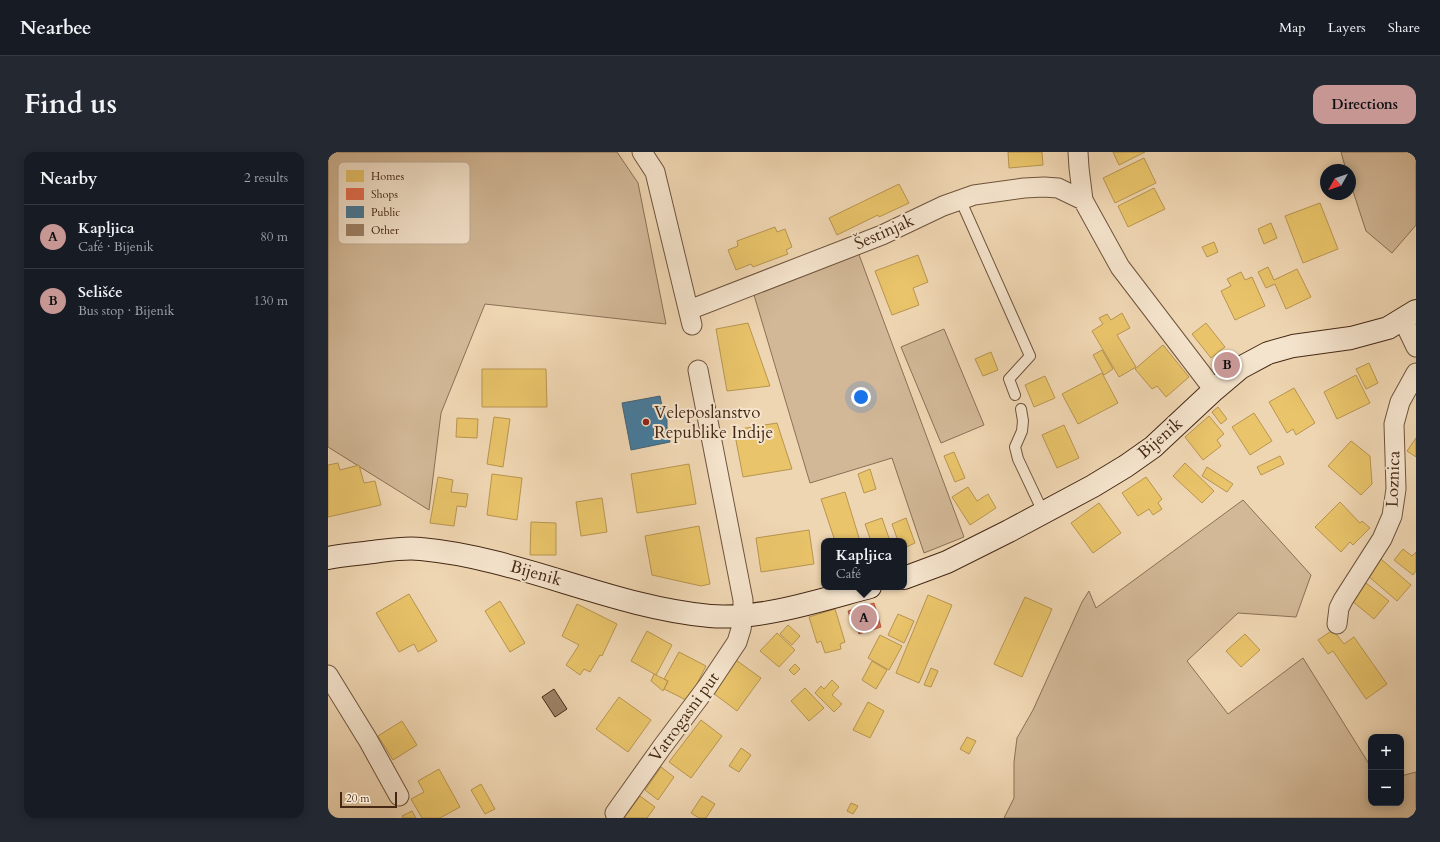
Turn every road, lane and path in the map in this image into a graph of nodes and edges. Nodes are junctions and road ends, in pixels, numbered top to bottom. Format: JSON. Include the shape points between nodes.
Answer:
{"nodes":[{"id":1,"x":642,"y":152,"type":"edge"},
{"id":2,"x":1078,"y":152,"type":"edge"},
{"id":3,"x":960,"y":199,"type":"junction"},
{"id":4,"x":1083,"y":200,"type":"junction"},
{"id":5,"x":1410,"y":316,"type":"edge"},
{"id":6,"x":1416,"y":347,"type":"edge"},
{"id":7,"x":698,"y":370,"type":"dead end"},
{"id":8,"x":1416,"y":373,"type":"edge"},
{"id":9,"x":1214,"y":390,"type":"junction"},
{"id":10,"x":1015,"y":395,"type":"dead end"},
{"id":11,"x":1021,"y":410,"type":"dead end"},
{"id":12,"x":1043,"y":512,"type":"junction"},
{"id":13,"x":328,"y":558,"type":"edge"},
{"id":14,"x":907,"y":577,"type":"edge"},
{"id":15,"x":858,"y":590,"type":"edge"},
{"id":16,"x":743,"y":615,"type":"junction"},
{"id":17,"x":1337,"y":624,"type":"dead end"},
{"id":18,"x":328,"y":675,"type":"edge"},
{"id":19,"x":399,"y":796,"type":"dead end"},
{"id":20,"x":614,"y":813,"type":"dead end"}],
"edges":[{"from":1,"to":3,"type":"street","name":"Šestinjak","via":[[655,172],[691,318]]},
{"from":2,"to":4,"type":"street"},
{"from":3,"to":4,"type":"street","name":"Šestinjak","via":[[1044,187],[1058,188]]},
{"from":3,"to":10,"type":"lane","via":[[1030,356],[1009,379]]},
{"from":4,"to":9,"type":"street","via":[[1120,267]]},
{"from":5,"to":6,"type":"street"},
{"from":5,"to":9,"type":"main road","name":"Bijenik","via":[[1388,328],[1351,338],[1268,352],[1240,368]]},
{"from":7,"to":16,"type":"street","via":[[743,600]]},
{"from":8,"to":17,"type":"street","name":"Loznica","via":[[1400,402],[1394,424],[1396,489],[1392,516],[1382,539],[1343,600]]},
{"from":9,"to":12,"type":"main road","name":"Bijenik","via":[[1153,447],[1093,486]]},
{"from":11,"to":12,"type":"lane","via":[[1022,431],[1015,448]]},
{"from":12,"to":14,"type":"main road","name":"Bijenik","via":[[947,562]]},
{"from":13,"to":16,"type":"main road","name":"Bijenik","via":[[398,549],[420,549],[471,556],[644,605],[681,613]]},
{"from":15,"to":16,"type":"main road","name":"Bijenik","via":[[780,610]]},
{"from":16,"to":20,"type":"street","name":"Vatrogasni put","via":[[737,642],[727,658]]},
{"from":18,"to":19,"type":"street"}]}
